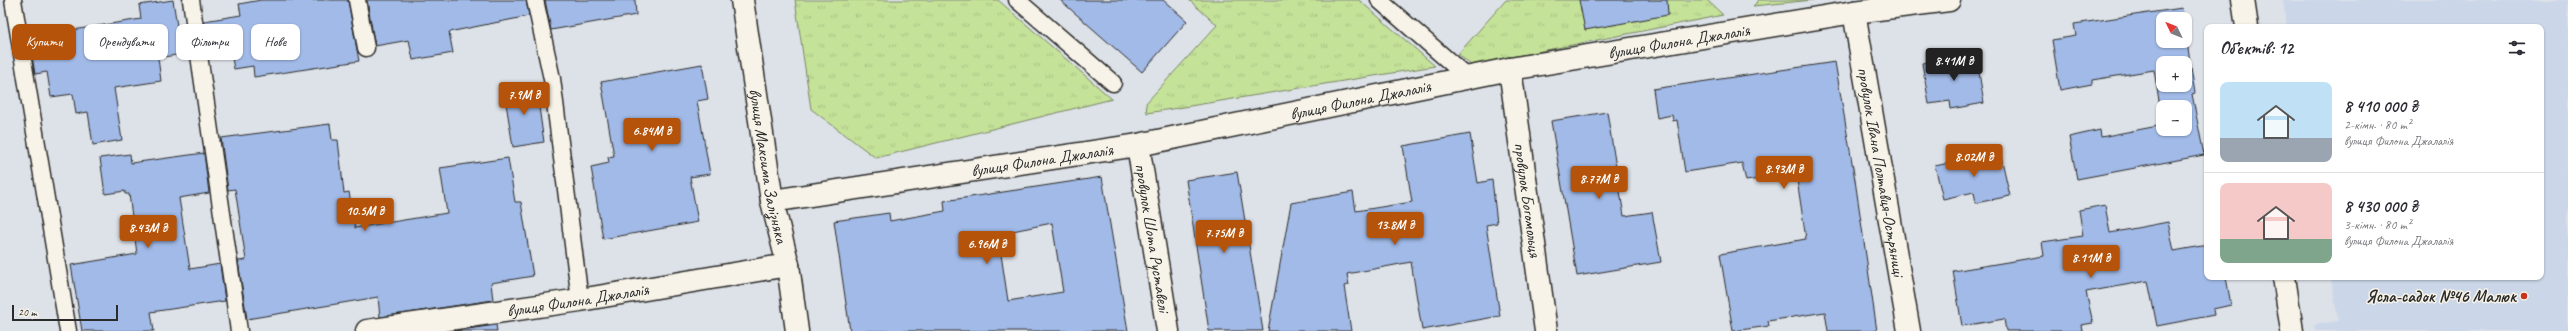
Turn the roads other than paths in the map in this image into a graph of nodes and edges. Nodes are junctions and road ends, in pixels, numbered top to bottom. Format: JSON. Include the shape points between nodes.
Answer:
{"nodes":[{"id":1,"x":13,"y":0,"type":"edge"},
{"id":2,"x":191,"y":0,"type":"edge"},
{"id":3,"x":357,"y":0,"type":"edge"},
{"id":4,"x":536,"y":0,"type":"edge"},
{"id":5,"x":742,"y":0,"type":"edge"},
{"id":6,"x":1017,"y":0,"type":"edge"},
{"id":7,"x":1379,"y":0,"type":"edge"},
{"id":8,"x":1949,"y":0,"type":"edge"},
{"id":9,"x":2243,"y":0,"type":"edge"},
{"id":10,"x":1854,"y":12,"type":"junction"},
{"id":11,"x":2247,"y":24,"type":"edge"},
{"id":12,"x":366,"y":48,"type":"dead end"},
{"id":13,"x":1510,"y":69,"type":"junction"},
{"id":14,"x":1466,"y":76,"type":"junction"},
{"id":15,"x":1113,"y":83,"type":"dead end"},
{"id":16,"x":1138,"y":145,"type":"junction"},
{"id":17,"x":772,"y":201,"type":"junction"},
{"id":18,"x":788,"y":265,"type":"junction"},
{"id":19,"x":2284,"y":280,"type":"edge"},
{"id":20,"x":580,"y":300,"type":"junction"},
{"id":21,"x":68,"y":331,"type":"edge"},
{"id":22,"x":239,"y":331,"type":"edge"},
{"id":23,"x":367,"y":331,"type":"edge"},
{"id":24,"x":797,"y":331,"type":"edge"},
{"id":25,"x":1168,"y":331,"type":"edge"},
{"id":26,"x":1546,"y":331,"type":"edge"},
{"id":27,"x":1909,"y":331,"type":"edge"},
{"id":28,"x":2292,"y":331,"type":"edge"}],
"edges":[{"from":1,"to":21,"type":"lane"},
{"from":2,"to":22,"type":"lane"},
{"from":3,"to":12,"type":"lane"},
{"from":4,"to":20,"type":"lane","via":[[552,79]]},
{"from":5,"to":17,"type":"street","name":"вулиця Максима Залізняка"},
{"from":6,"to":15,"type":"lane"},
{"from":7,"to":14,"type":"lane"},
{"from":8,"to":10,"type":"street","name":"вулиця Филона Джалалія"},
{"from":9,"to":11,"type":"street"},
{"from":10,"to":13,"type":"street","name":"вулиця Филона Джалалія"},
{"from":10,"to":27,"type":"street","name":"провулок Івана Полтавця-Остряниці"},
{"from":13,"to":14,"type":"street","name":"вулиця Филона Джалалія"},
{"from":13,"to":26,"type":"street","name":"провулок Богомольця"},
{"from":14,"to":16,"type":"street","name":"вулиця Филона Джалалія"},
{"from":16,"to":17,"type":"street","name":"вулиця Филона Джалалія"},
{"from":16,"to":25,"type":"street","name":"провулок Шота Руставелі"},
{"from":17,"to":18,"type":"street","name":"вулиця Максима Залізняка"},
{"from":18,"to":20,"type":"street","name":"вулиця Филона Джалалія"},
{"from":18,"to":24,"type":"street","name":"вулиця Максима Залізняка"},
{"from":19,"to":28,"type":"street"},
{"from":20,"to":23,"type":"street","name":"вулиця Филона Джалалія"}]}
